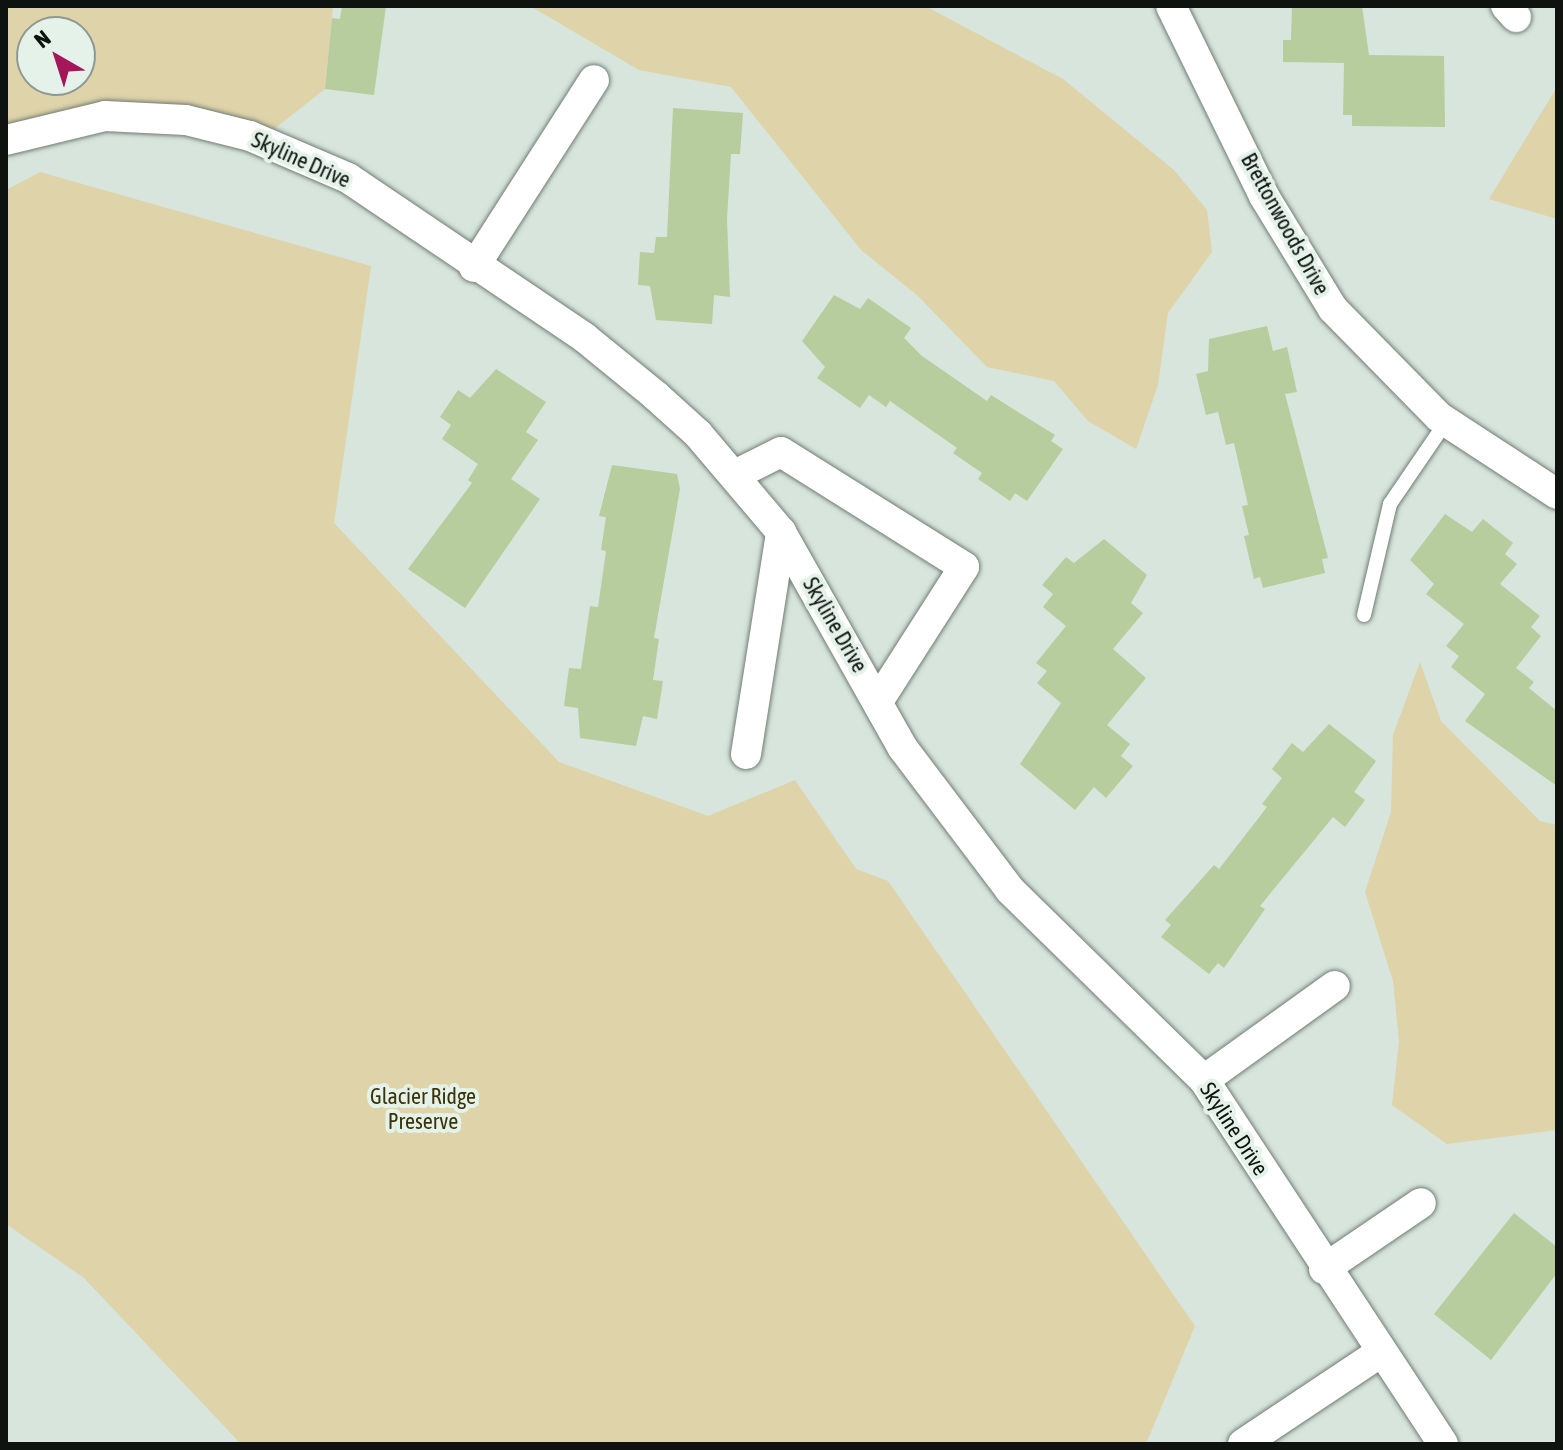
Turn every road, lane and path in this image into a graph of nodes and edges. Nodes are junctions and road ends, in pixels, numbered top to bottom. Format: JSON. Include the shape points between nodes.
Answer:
{"nodes":[{"id":1,"x":1171,"y":6,"type":"edge"},
{"id":2,"x":594,"y":80,"type":"dead end"},
{"id":3,"x":6,"y":140,"type":"edge"},
{"id":4,"x":474,"y":267,"type":"junction"},
{"id":5,"x":1446,"y":422,"type":"junction"},
{"id":6,"x":735,"y":475,"type":"junction"},
{"id":7,"x":1557,"y":494,"type":"edge"},
{"id":8,"x":781,"y":532,"type":"junction"},
{"id":9,"x":1364,"y":615,"type":"dead end"},
{"id":10,"x":879,"y":700,"type":"junction"},
{"id":11,"x":746,"y":754,"type":"dead end"},
{"id":12,"x":1335,"y":986,"type":"dead end"},
{"id":13,"x":1204,"y":1080,"type":"junction"},
{"id":14,"x":1421,"y":1203,"type":"dead end"},
{"id":15,"x":1324,"y":1269,"type":"junction"},
{"id":16,"x":1381,"y":1352,"type":"junction"},
{"id":17,"x":1243,"y":1444,"type":"edge"},
{"id":18,"x":1443,"y":1444,"type":"edge"}],
"edges":[{"from":1,"to":5,"type":"street","name":"Brettonwoods Drive","via":[[1307,271],[1333,309]]},
{"from":2,"to":4,"type":"street"},
{"from":3,"to":4,"type":"street","name":"Skyline Drive","via":[[105,116],[186,120],[250,136],[348,178]]},
{"from":4,"to":6,"type":"street","name":"Skyline Drive","via":[[597,348],[698,434]]},
{"from":5,"to":7,"type":"street","name":"Brettonwoods Drive"},
{"from":5,"to":9,"type":"lane","via":[[1390,504]]},
{"from":6,"to":8,"type":"street","name":"Skyline Drive"},
{"from":6,"to":10,"type":"street","via":[[781,452],[964,567]]},
{"from":8,"to":10,"type":"street","name":"Skyline Drive"},
{"from":8,"to":11,"type":"street"},
{"from":10,"to":13,"type":"street","name":"Skyline Drive","via":[[902,747],[1010,890]]},
{"from":12,"to":13,"type":"street"},
{"from":13,"to":15,"type":"street","name":"Skyline Drive"},
{"from":14,"to":15,"type":"street"},
{"from":15,"to":16,"type":"street","name":"Skyline Drive"},
{"from":16,"to":17,"type":"street"},
{"from":16,"to":18,"type":"street","name":"Skyline Drive"}]}
